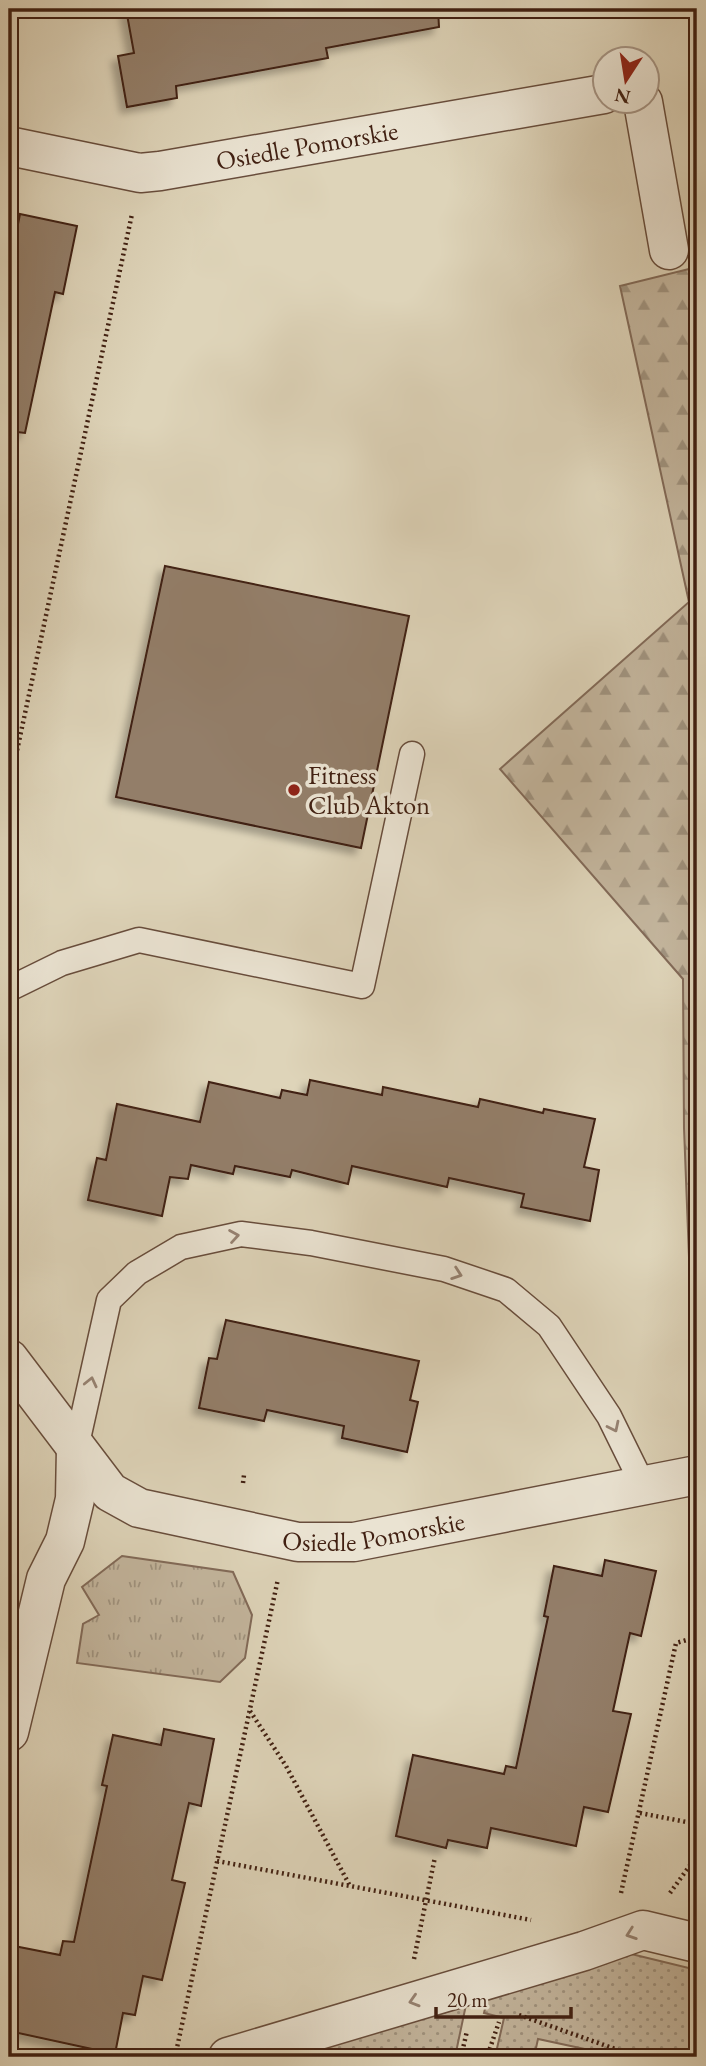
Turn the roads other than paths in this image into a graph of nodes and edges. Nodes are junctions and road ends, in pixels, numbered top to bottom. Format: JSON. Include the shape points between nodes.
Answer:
{"nodes":[{"id":1,"x":590,"y":95,"type":"edge"},
{"id":2,"x":645,"y":116,"type":"edge"},
{"id":3,"x":9,"y":146,"type":"edge"},
{"id":4,"x":669,"y":250,"type":"dead end"},
{"id":5,"x":412,"y":754,"type":"dead end"},
{"id":6,"x":9,"y":989,"type":"edge"},
{"id":7,"x":9,"y":1359,"type":"edge"},
{"id":8,"x":76,"y":1448,"type":"junction"},
{"id":9,"x":697,"y":1475,"type":"edge"},
{"id":10,"x":643,"y":1485,"type":"junction"},
{"id":11,"x":9,"y":1732,"type":"edge"},
{"id":12,"x":697,"y":1943,"type":"edge"},
{"id":13,"x":228,"y":2057,"type":"edge"}],
"edges":[{"from":1,"to":3,"type":"street","name":"Osiedle Pomorskie","via":[[160,172],[140,173]]},
{"from":2,"to":4,"type":"street"},
{"from":5,"to":6,"type":"lane","via":[[362,986],[139,940],[62,963]]},
{"from":7,"to":8,"type":"street","name":"Osiedle Pomorskie"},
{"from":8,"to":10,"type":"street","name":"Osiedle Pomorskie","via":[[110,1492],[139,1508],[298,1542],[354,1542]]},
{"from":8,"to":10,"type":"lane","one_way":true,"via":[[109,1300],[137,1273],[181,1247],[241,1234],[311,1242],[444,1269],[506,1290],[549,1326],[609,1416]]},
{"from":8,"to":11,"type":"street","via":[[75,1499],[65,1541],[46,1579]]},
{"from":9,"to":10,"type":"street","name":"Osiedle Pomorskie"},
{"from":12,"to":13,"type":"street","one_way":true,"via":[[643,1930]]}]}
